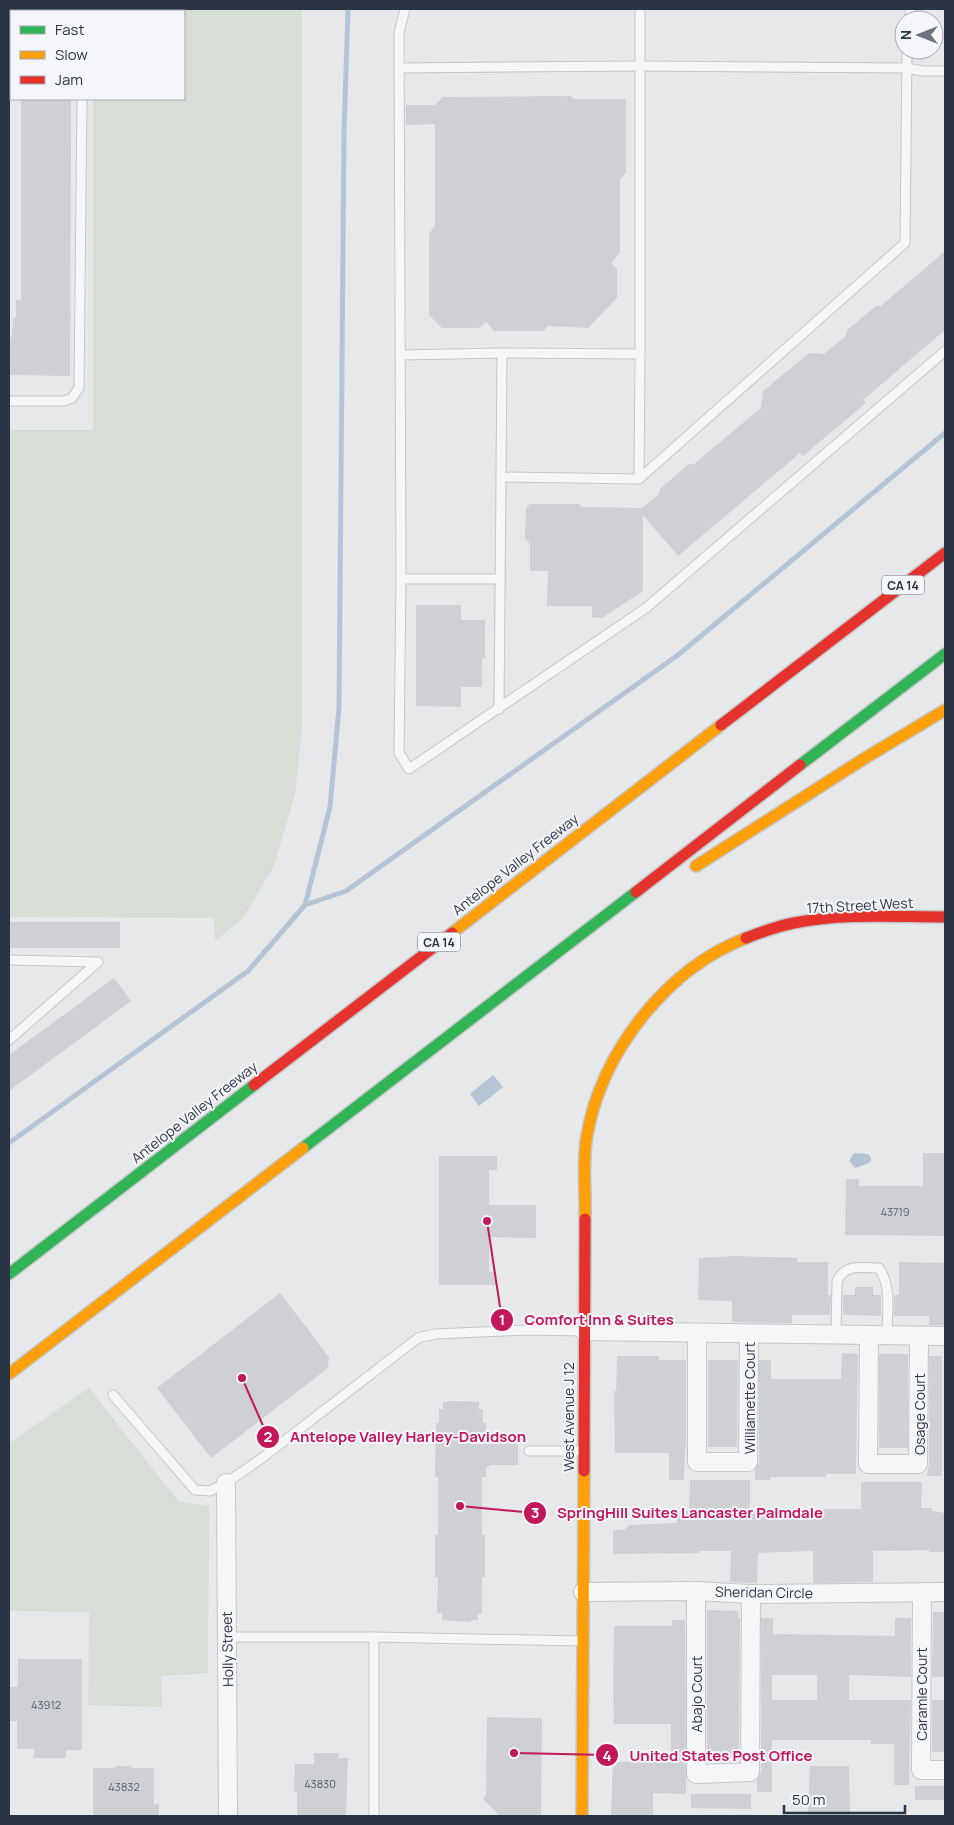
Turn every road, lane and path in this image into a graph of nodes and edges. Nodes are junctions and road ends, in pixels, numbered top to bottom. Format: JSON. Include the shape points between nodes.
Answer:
{"nodes":[{"id":1,"x":405,"y":9,"type":"edge"},
{"id":2,"x":640,"y":9,"type":"edge"},
{"id":3,"x":907,"y":60,"type":"edge"},
{"id":4,"x":640,"y":66,"type":"junction"},
{"id":5,"x":399,"y":68,"type":"junction"},
{"id":6,"x":907,"y":68,"type":"junction"},
{"id":7,"x":945,"y":71,"type":"edge"},
{"id":8,"x":82,"y":100,"type":"edge"},
{"id":9,"x":945,"y":351,"type":"edge"},
{"id":10,"x":502,"y":353,"type":"junction"},
{"id":11,"x":640,"y":354,"type":"junction"},
{"id":12,"x":400,"y":355,"type":"junction"},
{"id":13,"x":9,"y":401,"type":"edge"},
{"id":14,"x":501,"y":477,"type":"junction"},
{"id":15,"x":638,"y":478,"type":"junction"},
{"id":16,"x":945,"y":553,"type":"edge"},
{"id":17,"x":401,"y":579,"type":"junction"},
{"id":18,"x":500,"y":579,"type":"junction"},
{"id":19,"x":945,"y":654,"type":"edge"},
{"id":20,"x":499,"y":709,"type":"junction"},
{"id":21,"x":945,"y":710,"type":"edge"},
{"id":22,"x":683,"y":874,"type":"dead end"},
{"id":23,"x":650,"y":895,"type":"dead end"},
{"id":24,"x":945,"y":917,"type":"edge"},
{"id":25,"x":567,"y":946,"type":"junction"},
{"id":26,"x":9,"y":960,"type":"edge"},
{"id":27,"x":632,"y":1028,"type":"joint"},
{"id":28,"x":9,"y":1040,"type":"edge"},
{"id":29,"x":9,"y":1274,"type":"edge"},
{"id":30,"x":584,"y":1331,"type":"junction"},
{"id":31,"x":697,"y":1334,"type":"junction"},
{"id":32,"x":749,"y":1334,"type":"junction"},
{"id":33,"x":836,"y":1335,"type":"junction"},
{"id":34,"x":869,"y":1335,"type":"junction"},
{"id":35,"x":887,"y":1335,"type":"junction"},
{"id":36,"x":919,"y":1336,"type":"junction"},
{"id":37,"x":945,"y":1336,"type":"edge"},
{"id":38,"x":9,"y":1374,"type":"edge"},
{"id":39,"x":113,"y":1395,"type":"dead end"},
{"id":40,"x":529,"y":1451,"type":"dead end"},
{"id":41,"x":583,"y":1451,"type":"junction"},
{"id":42,"x":226,"y":1483,"type":"junction"},
{"id":43,"x":696,"y":1591,"type":"junction"},
{"id":44,"x":583,"y":1592,"type":"junction"},
{"id":45,"x":922,"y":1592,"type":"junction"},
{"id":46,"x":945,"y":1592,"type":"edge"},
{"id":47,"x":751,"y":1594,"type":"junction"},
{"id":48,"x":374,"y":1636,"type":"junction"},
{"id":49,"x":226,"y":1637,"type":"junction"},
{"id":50,"x":583,"y":1641,"type":"junction"},
{"id":51,"x":945,"y":1770,"type":"edge"},
{"id":52,"x":228,"y":1816,"type":"edge"},
{"id":53,"x":374,"y":1816,"type":"edge"},
{"id":54,"x":582,"y":1816,"type":"edge"}],
"edges":[{"from":1,"to":5,"type":"lane","via":[[399,34]]},
{"from":2,"to":4,"type":"lane"},
{"from":3,"to":6,"type":"lane"},
{"from":4,"to":5,"type":"lane"},
{"from":4,"to":6,"type":"lane"},
{"from":4,"to":11,"type":"lane"},
{"from":5,"to":12,"type":"lane"},
{"from":6,"to":7,"type":"lane"},
{"from":6,"to":15,"type":"lane","via":[[906,243]]},
{"from":8,"to":13,"type":"lane","via":[[79,388],[72,398],[64,401]]},
{"from":9,"to":20,"type":"lane","via":[[646,608]]},
{"from":10,"to":11,"type":"lane"},
{"from":10,"to":12,"type":"lane"},
{"from":10,"to":14,"type":"lane"},
{"from":11,"to":15,"type":"lane"},
{"from":12,"to":17,"type":"lane"},
{"from":14,"to":15,"type":"lane"},
{"from":14,"to":18,"type":"lane"},
{"from":16,"to":29,"type":"main road","name":"Antelope Valley Freeway","number":"CA 14"},
{"from":17,"to":18,"type":"lane"},
{"from":17,"to":20,"type":"lane","via":[[399,753],[409,769]]},
{"from":18,"to":20,"type":"lane"},
{"from":19,"to":25,"type":"main road"},
{"from":21,"to":22,"type":"main road"},
{"from":23,"to":25,"type":"main road"},
{"from":24,"to":27,"type":"main road","name":"17th Street West","via":[[857,917],[815,920],[774,928],[735,942],[701,962],[664,992]]},
{"from":25,"to":38,"type":"main road"},
{"from":26,"to":28,"type":"lane","via":[[98,962]]},
{"from":27,"to":30,"type":"main road","name":"West Avenue J 12","via":[[612,1060],[597,1096],[588,1135]]},
{"from":30,"to":31,"type":"street"},
{"from":30,"to":41,"type":"main road","name":"West Avenue J 12"},
{"from":30,"to":42,"type":"lane","via":[[527,1330],[435,1334],[418,1338]]},
{"from":31,"to":32,"type":"street"},
{"from":31,"to":32,"type":"street","name":"Williamette Court","via":[[697,1462],[748,1462]]},
{"from":32,"to":33,"type":"street"},
{"from":33,"to":34,"type":"street"},
{"from":33,"to":35,"type":"lane","via":[[837,1282],[847,1268],[879,1268],[885,1276]]},
{"from":34,"to":35,"type":"street"},
{"from":34,"to":36,"type":"street","name":"Osage Court","via":[[868,1464],[918,1464]]},
{"from":35,"to":36,"type":"street"},
{"from":36,"to":37,"type":"street"},
{"from":39,"to":42,"type":"lane","via":[[195,1490],[210,1491]]},
{"from":40,"to":41,"type":"lane"},
{"from":41,"to":44,"type":"main road","name":"West Avenue J 12"},
{"from":42,"to":49,"type":"street","name":"Holly Street"},
{"from":43,"to":44,"type":"street","name":"Sheridan Circle"},
{"from":43,"to":47,"type":"street","name":"Sheridan Circle"},
{"from":43,"to":47,"type":"street","name":"Abajo Court","via":[[696,1774],[750,1772]]},
{"from":44,"to":50,"type":"main road","name":"West Avenue J 12"},
{"from":45,"to":46,"type":"street","name":"Sheridan Circle"},
{"from":45,"to":47,"type":"street","name":"Sheridan Circle"},
{"from":45,"to":51,"type":"street","name":"Caramle Court","via":[[921,1770]]},
{"from":48,"to":49,"type":"lane"},
{"from":48,"to":50,"type":"lane"},
{"from":48,"to":53,"type":"lane"},
{"from":49,"to":52,"type":"street","name":"Holly Street"},
{"from":50,"to":54,"type":"main road","name":"West Avenue J 12"}]}
